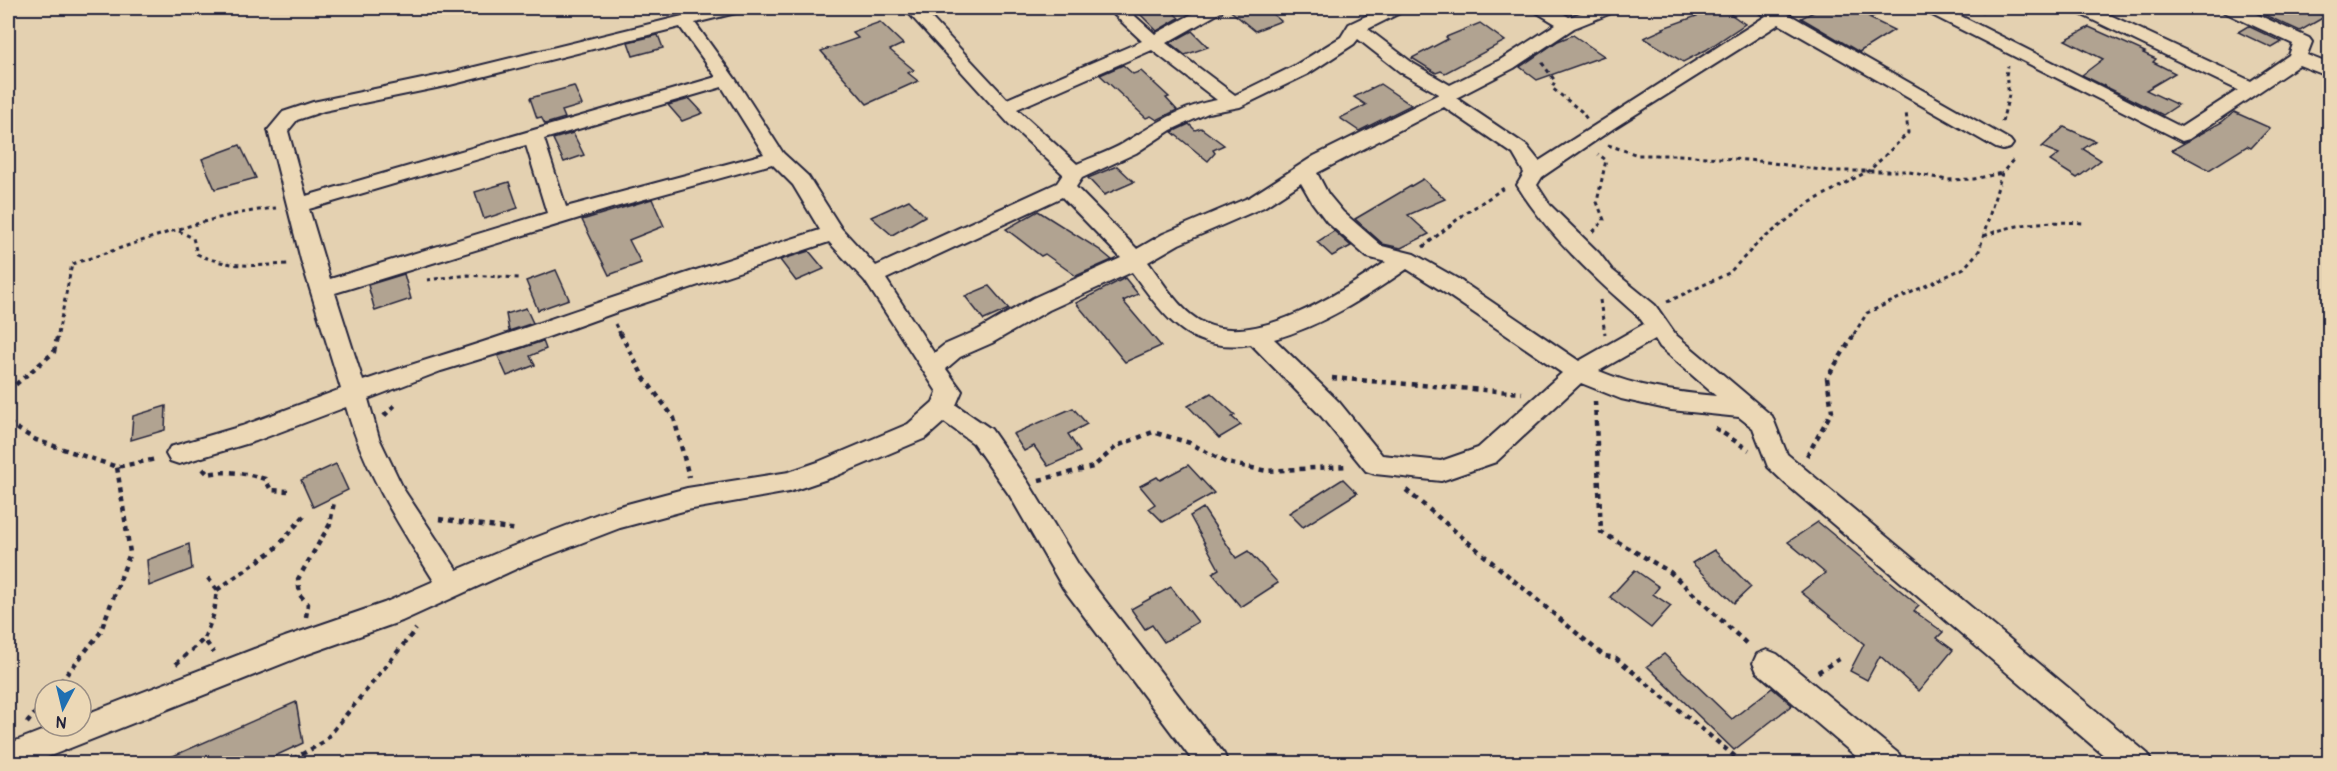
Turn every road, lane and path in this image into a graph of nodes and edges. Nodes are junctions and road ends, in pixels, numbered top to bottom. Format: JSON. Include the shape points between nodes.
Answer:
{"nodes":[{"id":1,"x":734,"y":8,"type":"edge"},
{"id":2,"x":913,"y":8,"type":"edge"},
{"id":3,"x":1116,"y":8,"type":"edge"},
{"id":4,"x":1215,"y":8,"type":"edge"},
{"id":5,"x":1396,"y":8,"type":"edge"},
{"id":6,"x":1542,"y":8,"type":"edge"},
{"id":7,"x":1608,"y":8,"type":"edge"},
{"id":8,"x":1932,"y":8,"type":"edge"},
{"id":9,"x":2082,"y":8,"type":"edge"},
{"id":10,"x":2230,"y":8,"type":"edge"},
{"id":11,"x":1772,"y":12,"type":"edge"},
{"id":12,"x":683,"y":19,"type":"junction"},
{"id":13,"x":1568,"y":24,"type":"junction"},
{"id":14,"x":1355,"y":28,"type":"junction"},
{"id":15,"x":1154,"y":42,"type":"junction"},
{"id":16,"x":2006,"y":47,"type":"junction"},
{"id":17,"x":1529,"y":50,"type":"junction"},
{"id":18,"x":2297,"y":58,"type":"junction"},
{"id":19,"x":2330,"y":70,"type":"edge"},
{"id":20,"x":727,"y":80,"type":"junction"},
{"id":21,"x":2252,"y":89,"type":"junction"},
{"id":22,"x":1447,"y":96,"type":"junction"},
{"id":23,"x":1233,"y":103,"type":"junction"},
{"id":24,"x":1933,"y":103,"type":"junction"},
{"id":25,"x":1005,"y":107,"type":"junction"},
{"id":26,"x":533,"y":136,"type":"junction"},
{"id":27,"x":1589,"y":136,"type":"junction"},
{"id":28,"x":2004,"y":144,"type":"joint"},
{"id":29,"x":776,"y":157,"type":"junction"},
{"id":30,"x":1870,"y":170,"type":"junction"},
{"id":31,"x":1305,"y":172,"type":"junction"},
{"id":32,"x":1534,"y":173,"type":"junction"},
{"id":33,"x":1070,"y":181,"type":"junction"},
{"id":34,"x":297,"y":207,"type":"junction"},
{"id":35,"x":558,"y":215,"type":"junction"},
{"id":36,"x":2084,"y":223,"type":"dead end"},
{"id":37,"x":177,"y":230,"type":"junction"},
{"id":38,"x":833,"y":232,"type":"junction"},
{"id":39,"x":1983,"y":236,"type":"junction"},
{"id":40,"x":1587,"y":256,"type":"junction"},
{"id":41,"x":1406,"y":259,"type":"junction"},
{"id":42,"x":1134,"y":260,"type":"junction"},
{"id":43,"x":314,"y":265,"type":"junction"},
{"id":44,"x":873,"y":276,"type":"junction"},
{"id":45,"x":519,"y":278,"type":"dead end"},
{"id":46,"x":425,"y":280,"type":"dead end"},
{"id":47,"x":322,"y":289,"type":"junction"},
{"id":48,"x":609,"y":306,"type":"junction"},
{"id":49,"x":1652,"y":319,"type":"junction"},
{"id":50,"x":1255,"y":334,"type":"junction"},
{"id":51,"x":1608,"y":355,"type":"junction"},
{"id":52,"x":932,"y":368,"type":"junction"},
{"id":53,"x":1578,"y":372,"type":"junction"},
{"id":54,"x":1297,"y":375,"type":"junction"},
{"id":55,"x":8,"y":391,"type":"edge"},
{"id":56,"x":354,"y":393,"type":"junction"},
{"id":57,"x":1551,"y":396,"type":"junction"},
{"id":58,"x":1594,"y":396,"type":"dead end"},
{"id":59,"x":943,"y":408,"type":"junction"},
{"id":60,"x":1746,"y":408,"type":"junction"},
{"id":61,"x":9,"y":424,"type":"edge"},
{"id":62,"x":8,"y":434,"type":"edge"},
{"id":63,"x":179,"y":454,"type":"junction"},
{"id":64,"x":1375,"y":464,"type":"junction"},
{"id":65,"x":117,"y":467,"type":"junction"},
{"id":66,"x":1795,"y":477,"type":"junction"},
{"id":67,"x":1019,"y":489,"type":"junction"},
{"id":68,"x":288,"y":491,"type":"dead end"},
{"id":69,"x":687,"y":499,"type":"junction"},
{"id":70,"x":334,"y":502,"type":"dead end"},
{"id":71,"x":404,"y":513,"type":"junction"},
{"id":72,"x":304,"y":516,"type":"dead end"},
{"id":73,"x":526,"y":531,"type":"dead end"},
{"id":74,"x":208,"y":578,"type":"dead end"},
{"id":75,"x":452,"y":585,"type":"junction"},
{"id":76,"x":217,"y":590,"type":"junction"},
{"id":77,"x":422,"y":622,"type":"dead end"},
{"id":78,"x":295,"y":646,"type":"junction"},
{"id":79,"x":1767,"y":663,"type":"joint"},
{"id":80,"x":237,"y":669,"type":"junction"},
{"id":81,"x":64,"y":678,"type":"edge"},
{"id":82,"x":8,"y":758,"type":"edge"},
{"id":83,"x":285,"y":764,"type":"edge"},
{"id":84,"x":1213,"y":764,"type":"edge"},
{"id":85,"x":1744,"y":764,"type":"edge"},
{"id":86,"x":1888,"y":764,"type":"edge"},
{"id":87,"x":2137,"y":764,"type":"edge"}],
"edges":[{"from":1,"to":12,"type":"street"},
{"from":2,"to":25,"type":"street"},
{"from":3,"to":15,"type":"street"},
{"from":4,"to":15,"type":"street"},
{"from":5,"to":14,"type":"street"},
{"from":6,"to":13,"type":"street"},
{"from":7,"to":13,"type":"street"},
{"from":8,"to":16,"type":"street"},
{"from":9,"to":21,"type":"street"},
{"from":10,"to":18,"type":"street","via":[[2303,42]]},
{"from":11,"to":24,"type":"street"},
{"from":11,"to":27,"type":"street"},
{"from":12,"to":20,"type":"street"},
{"from":12,"to":34,"type":"street","via":[[290,116],[278,130]]},
{"from":13,"to":17,"type":"street"},
{"from":14,"to":22,"type":"street"},
{"from":14,"to":23,"type":"street","via":[[1348,40],[1309,66]]},
{"from":15,"to":23,"type":"street"},
{"from":15,"to":25,"type":"street"},
{"from":16,"to":21,"type":"street","via":[[2182,135]]},
{"from":16,"to":28,"type":"path","via":[[2009,95],[2002,121]]},
{"from":17,"to":22,"type":"street"},
{"from":17,"to":27,"type":"path","via":[[1555,81],[1552,88],[1581,111]]},
{"from":18,"to":19,"type":"street"},
{"from":18,"to":21,"type":"street"},
{"from":20,"to":26,"type":"street"},
{"from":20,"to":29,"type":"street"},
{"from":22,"to":31,"type":"street"},
{"from":22,"to":32,"type":"street","via":[[1521,150]]},
{"from":23,"to":33,"type":"street","via":[[1203,108],[1164,126]]},
{"from":24,"to":28,"type":"street"},
{"from":24,"to":30,"type":"path","via":[[1906,108],[1908,133]]},
{"from":25,"to":33,"type":"street"},
{"from":26,"to":34,"type":"street"},
{"from":26,"to":35,"type":"street"},
{"from":27,"to":30,"type":"path","via":[[1638,156],[1759,161],[1828,171]]},
{"from":27,"to":32,"type":"street"},
{"from":27,"to":40,"type":"path","via":[[1606,160],[1597,202],[1604,220]]},
{"from":29,"to":35,"type":"street"},
{"from":29,"to":38,"type":"street","via":[[801,181]]},
{"from":30,"to":39,"type":"path","via":[[1905,171],[1947,180],[2002,173]]},
{"from":30,"to":49,"type":"path","via":[[1809,203],[1758,243],[1729,273]]},
{"from":31,"to":41,"type":"street","via":[[1335,217],[1375,252]]},
{"from":31,"to":42,"type":"street","via":[[1257,202],[1171,239]]},
{"from":32,"to":40,"type":"street","via":[[1527,185],[1543,210]]},
{"from":32,"to":41,"type":"path","via":[[1506,186]]},
{"from":33,"to":42,"type":"street"},
{"from":33,"to":44,"type":"street"},
{"from":34,"to":37,"type":"path","via":[[255,210]]},
{"from":34,"to":43,"type":"street"},
{"from":35,"to":47,"type":"street"},
{"from":36,"to":39,"type":"path","via":[[2035,220]]},
{"from":37,"to":43,"type":"path","via":[[193,238],[197,254],[235,268]]},
{"from":37,"to":55,"type":"path","via":[[72,264],[54,352]]},
{"from":38,"to":44,"type":"street"},
{"from":38,"to":48,"type":"street"},
{"from":39,"to":66,"type":"path","via":[[1979,251],[1964,268],[1867,313],[1827,378],[1832,411]]},
{"from":40,"to":49,"type":"street"},
{"from":40,"to":51,"type":"path","via":[[1602,306]]},
{"from":41,"to":50,"type":"street","via":[[1295,323]]},
{"from":41,"to":53,"type":"street"},
{"from":42,"to":50,"type":"street","via":[[1160,295],[1194,329],[1216,337]]},
{"from":42,"to":52,"type":"street","via":[[951,351]]},
{"from":43,"to":47,"type":"street"},
{"from":44,"to":52,"type":"street"},
{"from":45,"to":46,"type":"path","via":[[468,275]]},
{"from":47,"to":56,"type":"street"},
{"from":48,"to":56,"type":"street"},
{"from":48,"to":69,"type":"path","via":[[617,330],[644,378],[674,418],[689,473]]},
{"from":49,"to":51,"type":"street"},
{"from":49,"to":60,"type":"street","via":[[1668,341]]},
{"from":50,"to":54,"type":"street"},
{"from":51,"to":53,"type":"street"},
{"from":52,"to":59,"type":"street","via":[[950,391]]},
{"from":53,"to":57,"type":"street"},
{"from":53,"to":60,"type":"street","via":[[1621,390],[1671,401]]},
{"from":54,"to":57,"type":"path"},
{"from":54,"to":64,"type":"street"},
{"from":56,"to":63,"type":"street","via":[[247,434]]},
{"from":56,"to":71,"type":"street","via":[[367,438]]},
{"from":57,"to":64,"type":"street","via":[[1487,455],[1441,471]]},
{"from":58,"to":79,"type":"path","via":[[1601,532],[1670,572]]},
{"from":59,"to":67,"type":"street","via":[[982,436]]},
{"from":59,"to":69,"type":"street","via":[[917,431],[827,469],[789,482]]},
{"from":60,"to":66,"type":"street","via":[[1763,423],[1777,460]]},
{"from":61,"to":62,"type":"path"},
{"from":61,"to":65,"type":"path","via":[[36,440]]},
{"from":63,"to":65,"type":"path"},
{"from":63,"to":68,"type":"path","via":[[189,456],[208,474],[230,470],[265,479],[271,490]]},
{"from":64,"to":67,"type":"path","via":[[1267,471],[1227,464],[1190,443],[1153,432],[1117,446],[1093,467]]},
{"from":64,"to":85,"type":"path","via":[[1605,656],[1616,658]]},
{"from":65,"to":81,"type":"path","via":[[130,553],[100,633]]},
{"from":66,"to":87,"type":"street"},
{"from":67,"to":84,"type":"street","via":[[1073,580]]},
{"from":69,"to":75,"type":"street","via":[[616,518]]},
{"from":70,"to":78,"type":"path","via":[[330,524],[298,579],[300,595],[308,604]]},
{"from":71,"to":73,"type":"path"},
{"from":71,"to":75,"type":"street"},
{"from":72,"to":76,"type":"path","via":[[275,549]]},
{"from":74,"to":76,"type":"path"},
{"from":75,"to":78,"type":"street","via":[[392,612]]},
{"from":76,"to":80,"type":"path","via":[[204,639],[214,653]]},
{"from":77,"to":83,"type":"path","via":[[324,742]]},
{"from":78,"to":80,"type":"street"},
{"from":79,"to":86,"type":"street"},
{"from":80,"to":82,"type":"street"}]}
